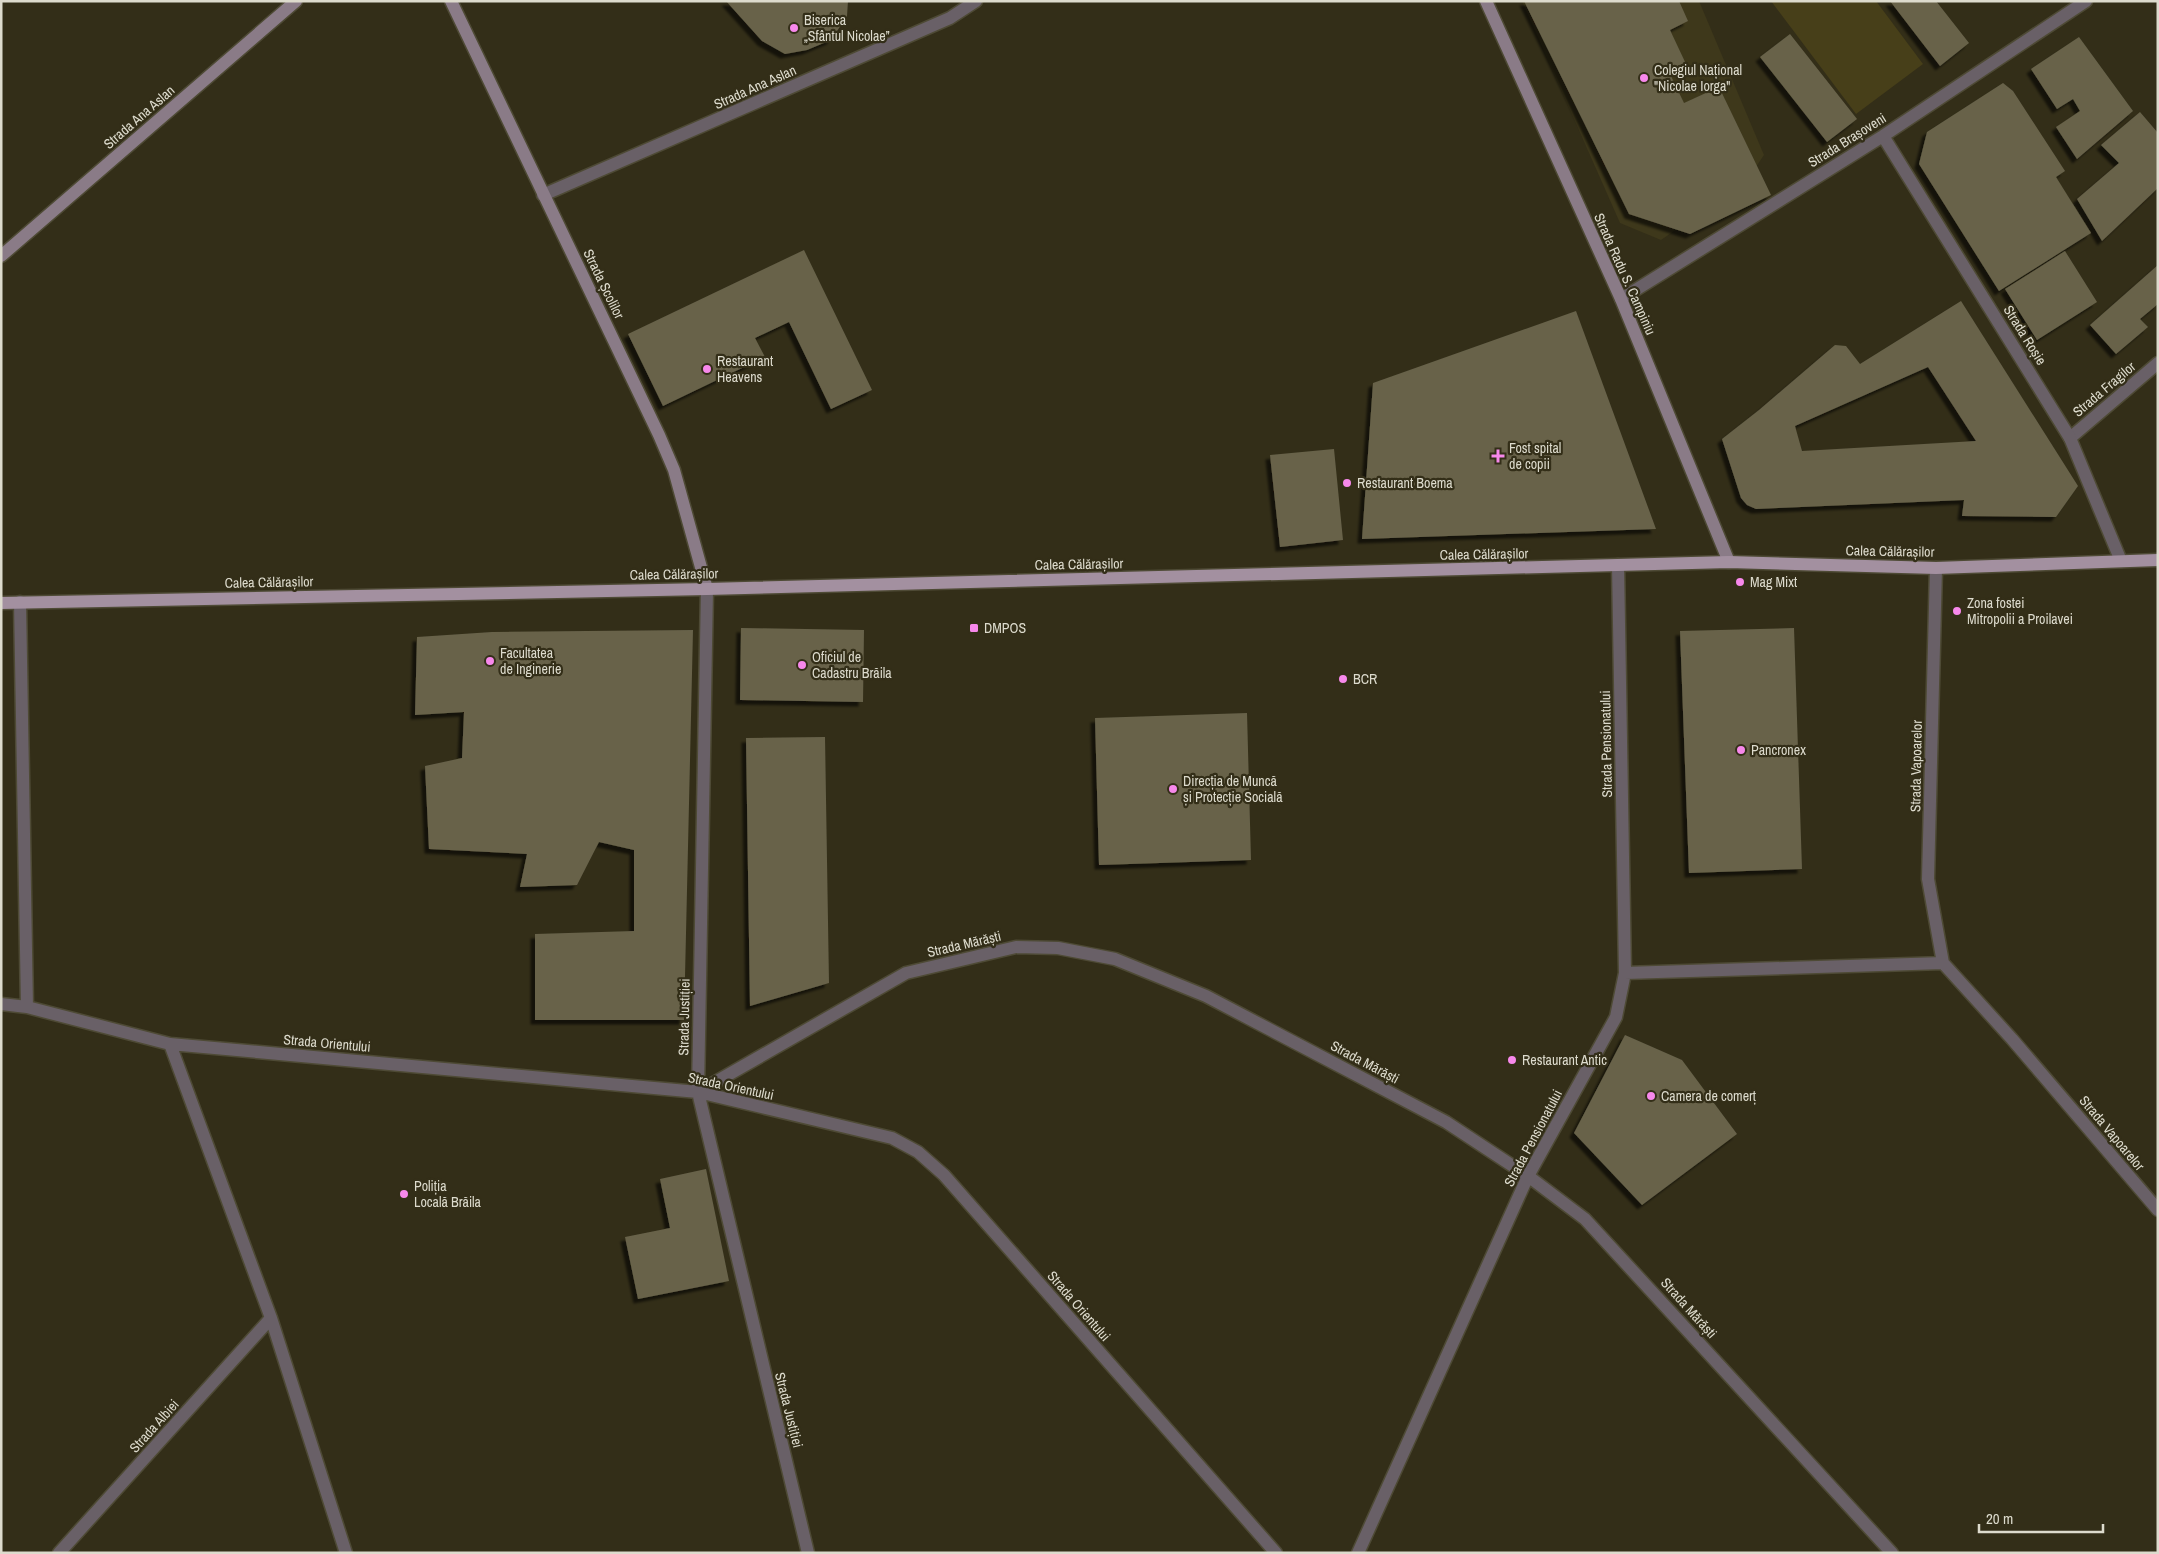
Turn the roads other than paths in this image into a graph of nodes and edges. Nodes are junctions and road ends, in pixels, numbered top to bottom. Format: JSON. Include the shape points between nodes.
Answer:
{"nodes":[{"id":1,"x":296,"y":1,"type":"edge"},
{"id":2,"x":451,"y":1,"type":"edge"},
{"id":3,"x":976,"y":1,"type":"edge"},
{"id":4,"x":1486,"y":1,"type":"edge"},
{"id":5,"x":2086,"y":1,"type":"edge"},
{"id":6,"x":1883,"y":136,"type":"junction"},
{"id":7,"x":543,"y":195,"type":"junction"},
{"id":8,"x":1,"y":256,"type":"edge"},
{"id":9,"x":1621,"y":299,"type":"junction"},
{"id":10,"x":2158,"y":363,"type":"edge"},
{"id":11,"x":2070,"y":438,"type":"junction"},
{"id":12,"x":2158,"y":560,"type":"edge"},
{"id":13,"x":2121,"y":561,"type":"junction"},
{"id":14,"x":1729,"y":562,"type":"junction"},
{"id":15,"x":1618,"y":565,"type":"junction"},
{"id":16,"x":1936,"y":568,"type":"junction"},
{"id":17,"x":707,"y":589,"type":"junction"},
{"id":18,"x":20,"y":602,"type":"junction"},
{"id":19,"x":1,"y":603,"type":"edge"},
{"id":20,"x":1943,"y":963,"type":"junction"},
{"id":21,"x":1625,"y":973,"type":"junction"},
{"id":22,"x":1,"y":1004,"type":"edge"},
{"id":23,"x":27,"y":1007,"type":"junction"},
{"id":24,"x":170,"y":1044,"type":"junction"},
{"id":25,"x":698,"y":1092,"type":"junction"},
{"id":26,"x":1528,"y":1176,"type":"junction"},
{"id":27,"x":2158,"y":1210,"type":"edge"},
{"id":28,"x":271,"y":1318,"type":"junction"},
{"id":29,"x":59,"y":1553,"type":"edge"},
{"id":30,"x":346,"y":1553,"type":"edge"},
{"id":31,"x":808,"y":1553,"type":"edge"},
{"id":32,"x":1276,"y":1553,"type":"edge"},
{"id":33,"x":1358,"y":1553,"type":"edge"},
{"id":34,"x":1892,"y":1553,"type":"edge"}],
"edges":[{"from":1,"to":8,"type":"main road","name":"Strada Ana Aslan"},
{"from":2,"to":7,"type":"main road","name":"Strada Școlilor"},
{"from":3,"to":7,"type":"street","name":"Strada Ana Aslan","via":[[950,18]]},
{"from":4,"to":9,"type":"main road","name":"Strada Radu S. Campiniu"},
{"from":5,"to":6,"type":"street","name":"Strada Brașoveni"},
{"from":6,"to":9,"type":"street","name":"Strada Brașoveni"},
{"from":6,"to":11,"type":"street","name":"Strada Roșie"},
{"from":7,"to":17,"type":"main road","name":"Strada Școlilor","via":[[660,434],[674,470]]},
{"from":9,"to":14,"type":"main road","name":"Strada Radu S. Campiniu"},
{"from":10,"to":11,"type":"street","name":"Strada Fragilor"},
{"from":11,"to":13,"type":"street","name":"Strada Roșie"},
{"from":12,"to":13,"type":"main road","name":"Calea Călărașilor"},
{"from":13,"to":16,"type":"main road","name":"Calea Călărașilor"},
{"from":14,"to":15,"type":"main road","name":"Calea Călărașilor"},
{"from":14,"to":16,"type":"main road","name":"Calea Călărașilor"},
{"from":15,"to":17,"type":"main road","name":"Calea Călărașilor"},
{"from":15,"to":21,"type":"street","name":"Strada Pensionatului"},
{"from":16,"to":20,"type":"street","name":"Strada Vapoarelor","via":[[1928,879]]},
{"from":17,"to":18,"type":"main road","name":"Calea Călărașilor"},
{"from":17,"to":25,"type":"street","name":"Strada Justiției"},
{"from":18,"to":19,"type":"main road","name":"Calea Călărașilor"},
{"from":18,"to":23,"type":"street"},
{"from":20,"to":21,"type":"street"},
{"from":20,"to":27,"type":"street","name":"Strada Vapoarelor"},
{"from":21,"to":26,"type":"street","name":"Strada Pensionatului","via":[[1616,1017]]},
{"from":22,"to":23,"type":"street","name":"Strada Orientului"},
{"from":23,"to":24,"type":"street","name":"Strada Orientului"},
{"from":24,"to":25,"type":"street","name":"Strada Orientului"},
{"from":24,"to":28,"type":"street"},
{"from":25,"to":26,"type":"street","name":"Strada Mărăști","via":[[906,973],[1016,947],[1058,948],[1115,959],[1206,996],[1446,1122]]},
{"from":25,"to":31,"type":"street","name":"Strada Justiției"},
{"from":25,"to":32,"type":"street","name":"Strada Orientului","via":[[892,1138],[918,1152],[944,1175]]},
{"from":26,"to":33,"type":"street","name":"Strada Pensionatului"},
{"from":26,"to":34,"type":"street","name":"Strada Mărăști","via":[[1585,1219]]},
{"from":28,"to":29,"type":"street","name":"Strada Albiei"},
{"from":28,"to":30,"type":"street"}]}
